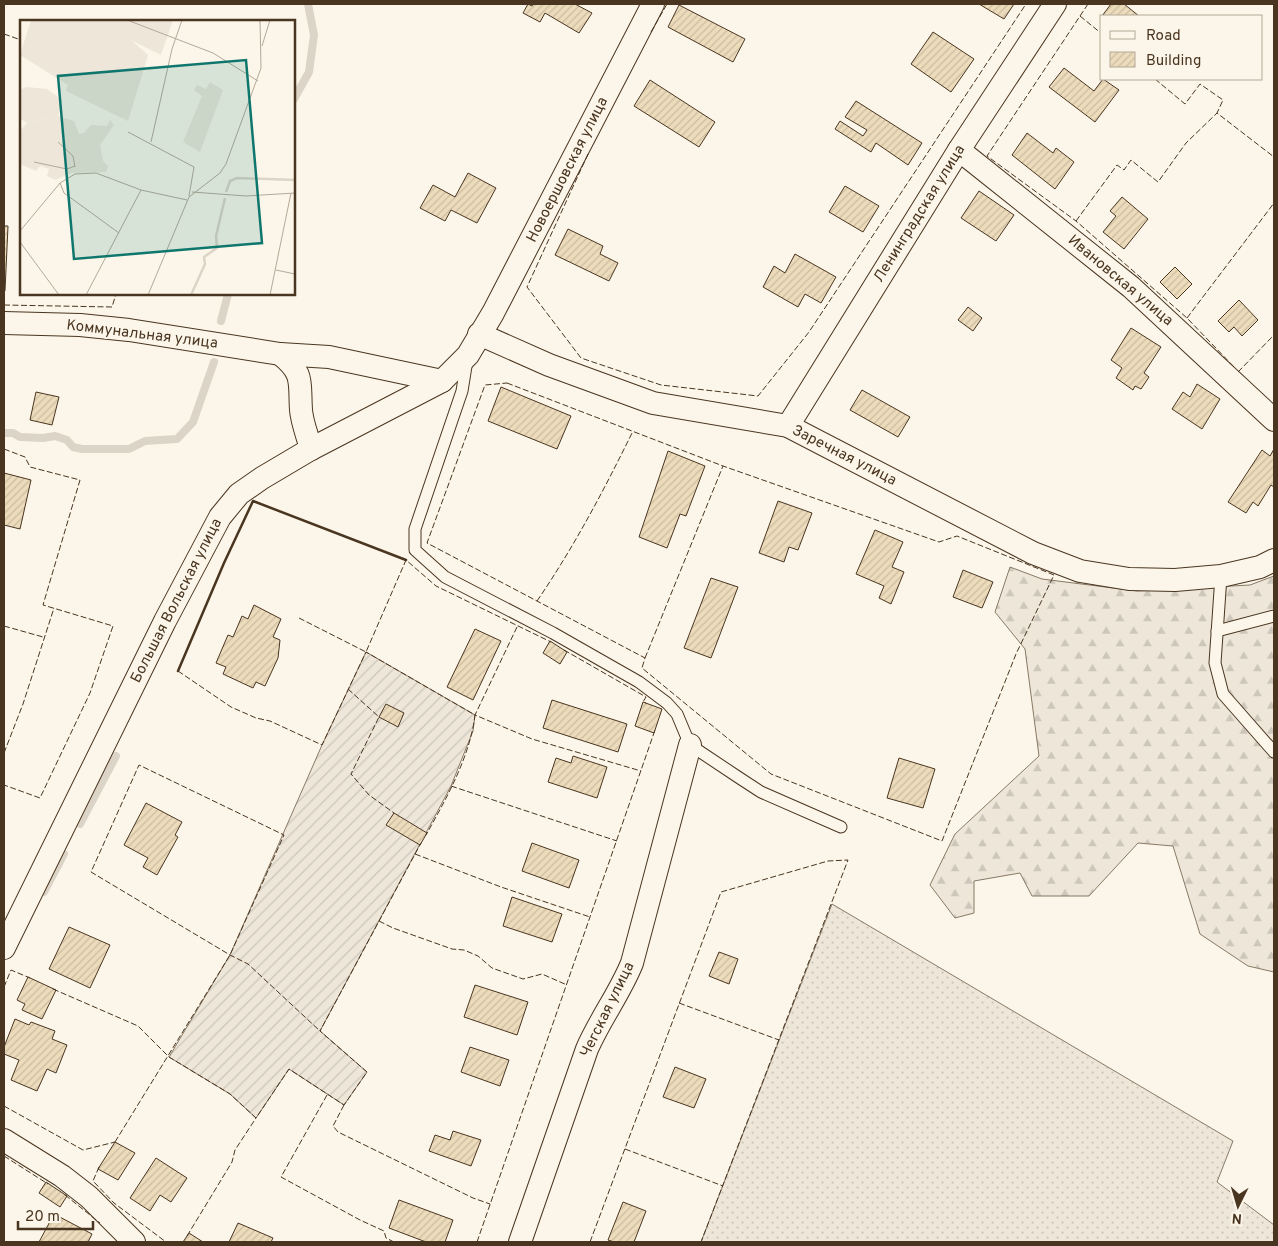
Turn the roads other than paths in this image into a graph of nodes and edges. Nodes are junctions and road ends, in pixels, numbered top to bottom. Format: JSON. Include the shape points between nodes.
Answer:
{"nodes":[{"id":1,"x":653,"y":4,"type":"edge"},
{"id":2,"x":1055,"y":4,"type":"edge"},
{"id":3,"x":959,"y":150,"type":"junction"},
{"id":4,"x":4,"y":323,"type":"edge"},
{"id":5,"x":479,"y":334,"type":"junction"},
{"id":6,"x":280,"y":354,"type":"junction"},
{"id":7,"x":468,"y":355,"type":"junction"},
{"id":8,"x":442,"y":381,"type":"junction"},
{"id":9,"x":1274,"y":420,"type":"edge"},
{"id":10,"x":788,"y":426,"type":"junction"},
{"id":11,"x":311,"y":449,"type":"junction"},
{"id":12,"x":1274,"y":560,"type":"edge"},
{"id":13,"x":1221,"y":576,"type":"junction"},
{"id":14,"x":1274,"y":616,"type":"edge"},
{"id":15,"x":1217,"y":631,"type":"junction"},
{"id":16,"x":690,"y":745,"type":"junction"},
{"id":17,"x":1274,"y":752,"type":"edge"},
{"id":18,"x":841,"y":827,"type":"dead end"},
{"id":19,"x":4,"y":948,"type":"edge"},
{"id":20,"x":4,"y":1140,"type":"edge"},
{"id":21,"x":134,"y":1242,"type":"edge"},
{"id":22,"x":520,"y":1242,"type":"edge"}],
"edges":[{"from":1,"to":5,"type":"street","name":"Новоершовская улица","via":[[493,314]]},
{"from":2,"to":3,"type":"street","name":"Ленинградская улица"},
{"from":3,"to":9,"type":"street","name":"Ивановская улица","via":[[1131,287]]},
{"from":3,"to":10,"type":"street","name":"Ленинградская улица"},
{"from":4,"to":6,"type":"street","name":"Коммунальная улица","via":[[129,330]]},
{"from":5,"to":7,"type":"street","name":"Большая Вольская улица"},
{"from":5,"to":10,"type":"street","name":"Заречная улица","via":[[549,365],[653,402]]},
{"from":6,"to":8,"type":"street","name":"Коммунальная улица","via":[[329,357]]},
{"from":6,"to":11,"type":"street","via":[[292,364],[299,376],[301,411]]},
{"from":7,"to":8,"type":"street","name":"Большая Вольская улица"},
{"from":7,"to":16,"type":"lane","via":[[462,391],[415,530],[415,550],[445,577],[553,632],[639,682],[667,702],[677,714]]},
{"from":8,"to":11,"type":"street","name":"Большая Вольская улица"},
{"from":10,"to":13,"type":"street","name":"Заречная улица","via":[[1033,553],[1080,570],[1130,580]]},
{"from":11,"to":19,"type":"street","name":"Большая Вольская улица","via":[[239,494],[220,516]]},
{"from":12,"to":13,"type":"street","name":"Заречная улица","via":[[1260,567]]},
{"from":13,"to":15,"type":"lane"},
{"from":14,"to":15,"type":"lane"},
{"from":15,"to":17,"type":"lane","via":[[1216,663],[1223,694]]},
{"from":16,"to":18,"type":"lane","via":[[762,792]]},
{"from":16,"to":22,"type":"street","name":"Чегская улица","via":[[632,963],[587,1048]]},
{"from":20,"to":21,"type":"street","via":[[89,1197]]}]}
